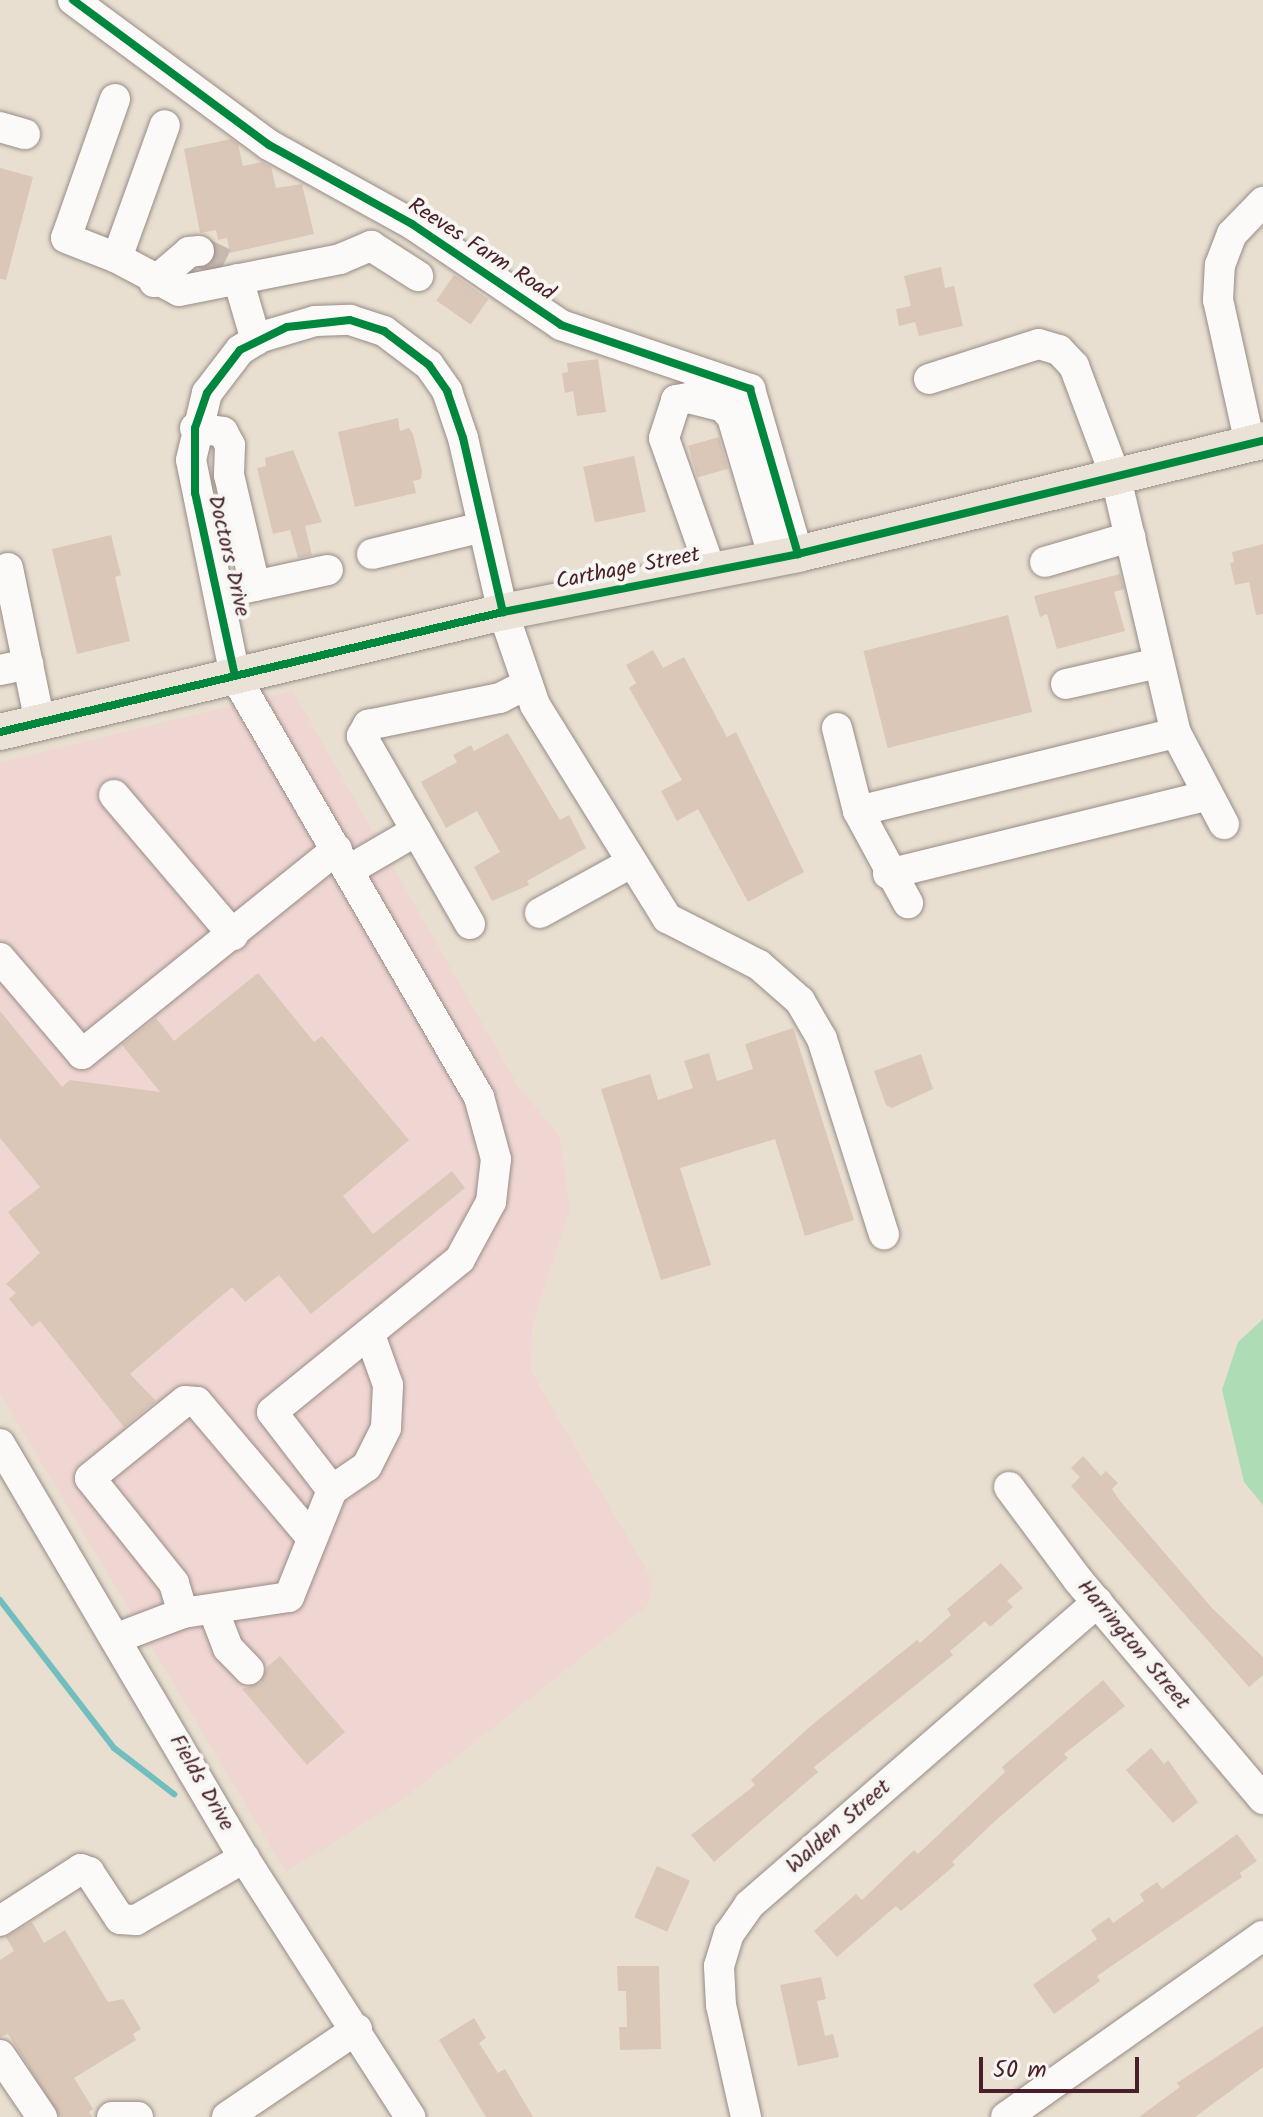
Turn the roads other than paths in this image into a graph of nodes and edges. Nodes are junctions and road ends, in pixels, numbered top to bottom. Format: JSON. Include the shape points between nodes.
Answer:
{"nodes":[{"id":1,"x":73,"y":0,"type":"edge"},
{"id":2,"x":115,"y":99,"type":"dead end"},
{"id":3,"x":165,"y":125,"type":"dead end"},
{"id":4,"x":1263,"y":202,"type":"edge"},
{"id":5,"x":117,"y":258,"type":"junction"},
{"id":6,"x":222,"y":269,"type":"junction"},
{"id":7,"x":418,"y":276,"type":"dead end"},
{"id":8,"x":154,"y":282,"type":"junction"},
{"id":9,"x":256,"y":340,"type":"junction"},
{"id":10,"x":929,"y":379,"type":"dead end"},
{"id":11,"x":195,"y":428,"type":"junction"},
{"id":12,"x":1256,"y":442,"type":"edge"},
{"id":13,"x":1116,"y":478,"type":"junction"},
{"id":14,"x":483,"y":527,"type":"junction"},
{"id":15,"x":1130,"y":537,"type":"junction"},
{"id":16,"x":372,"y":554,"type":"dead end"},
{"id":17,"x":786,"y":556,"type":"junction"},
{"id":18,"x":1045,"y":562,"type":"dead end"},
{"id":19,"x":8,"y":568,"type":"dead end"},
{"id":20,"x":328,"y":570,"type":"dead end"},
{"id":21,"x":711,"y":571,"type":"junction"},
{"id":22,"x":255,"y":586,"type":"junction"},
{"id":23,"x":218,"y":594,"type":"junction"},
{"id":24,"x":503,"y":612,"type":"junction"},
{"id":25,"x":1158,"y":663,"type":"junction"},
{"id":26,"x":14,"y":667,"type":"edge"},
{"id":27,"x":235,"y":676,"type":"junction"},
{"id":28,"x":528,"y":684,"type":"junction"},
{"id":29,"x":1066,"y":684,"type":"dead end"},
{"id":30,"x":40,"y":723,"type":"junction"},
{"id":31,"x":837,"y":728,"type":"dead end"},
{"id":32,"x":0,"y":732,"type":"edge"},
{"id":33,"x":1176,"y":733,"type":"junction"},
{"id":34,"x":114,"y":795,"type":"dead end"},
{"id":35,"x":1206,"y":796,"type":"junction"},
{"id":36,"x":858,"y":811,"type":"junction"},
{"id":37,"x":1224,"y":824,"type":"dead end"},
{"id":38,"x":416,"y":831,"type":"junction"},
{"id":39,"x":343,"y":860,"type":"junction"},
{"id":40,"x":631,"y":863,"type":"junction"},
{"id":41,"x":888,"y":874,"type":"junction"},
{"id":42,"x":908,"y":903,"type":"dead end"},
{"id":43,"x":540,"y":913,"type":"dead end"},
{"id":44,"x":470,"y":924,"type":"dead end"},
{"id":45,"x":233,"y":935,"type":"junction"},
{"id":46,"x":0,"y":958,"type":"edge"},
{"id":47,"x":884,"y":1234,"type":"dead end"},
{"id":48,"x":370,"y":1335,"type":"junction"},
{"id":49,"x":0,"y":1444,"type":"edge"},
{"id":50,"x":1009,"y":1487,"type":"dead end"},
{"id":51,"x":332,"y":1490,"type":"junction"},
{"id":52,"x":312,"y":1538,"type":"junction"},
{"id":53,"x":1098,"y":1602,"type":"junction"},
{"id":54,"x":213,"y":1609,"type":"junction"},
{"id":55,"x":183,"y":1613,"type":"junction"},
{"id":56,"x":117,"y":1638,"type":"junction"},
{"id":57,"x":249,"y":1670,"type":"dead end"},
{"id":58,"x":1263,"y":1799,"type":"edge"},
{"id":59,"x":244,"y":1858,"type":"junction"},
{"id":60,"x":0,"y":1921,"type":"edge"},
{"id":61,"x":1263,"y":1936,"type":"edge"},
{"id":62,"x":357,"y":2029,"type":"junction"},
{"id":63,"x":0,"y":2055,"type":"edge"},
{"id":64,"x":42,"y":2117,"type":"edge"},
{"id":65,"x":112,"y":2117,"type":"edge"},
{"id":66,"x":138,"y":2117,"type":"edge"},
{"id":67,"x":227,"y":2117,"type":"edge"},
{"id":68,"x":410,"y":2117,"type":"edge"},
{"id":69,"x":746,"y":2117,"type":"edge"},
{"id":70,"x":1006,"y":2117,"type":"edge"}],
"edges":[{"from":1,"to":17,"type":"street","name":"Reeves Farm Road","via":[[269,145],[412,224],[561,325],[750,389]]},
{"from":2,"to":5,"type":"street","via":[[66,238]]},
{"from":3,"to":5,"type":"street"},
{"from":4,"to":12,"type":"street","via":[[1244,215],[1232,234],[1220,265],[1219,289],[1226,351]]},
{"from":5,"to":8,"type":"street"},
{"from":6,"to":7,"type":"street","via":[[340,259],[371,246]]},
{"from":6,"to":8,"type":"street","via":[[179,291]]},
{"from":6,"to":8,"type":"street","via":[[189,252]]},
{"from":6,"to":9,"type":"street"},
{"from":9,"to":11,"type":"street","name":"Doctors Drive","via":[[222,369]]},
{"from":9,"to":14,"type":"street","name":"Doctors Drive","via":[[287,327],[350,320],[408,346],[447,391]]},
{"from":10,"to":13,"type":"street","via":[[1039,344],[1059,350],[1074,366]]},
{"from":11,"to":22,"type":"street","via":[[223,432],[230,445],[229,475]]},
{"from":11,"to":23,"type":"street","name":"Doctors Drive","via":[[195,493]]},
{"from":12,"to":13,"type":"main road","name":"Carthage Street"},
{"from":13,"to":15,"type":"street"},
{"from":13,"to":17,"type":"main road","name":"Carthage Street"},
{"from":14,"to":16,"type":"street"},
{"from":14,"to":24,"type":"street","name":"Doctors Drive"},
{"from":15,"to":18,"type":"street"},
{"from":15,"to":25,"type":"street"},
{"from":17,"to":21,"type":"main road","name":"Carthage Street"},
{"from":17,"to":21,"type":"street","via":[[732,417],[723,407],[676,400],[664,438]]},
{"from":19,"to":26,"type":"street"},
{"from":20,"to":22,"type":"street"},
{"from":21,"to":24,"type":"main road","name":"Carthage Street"},
{"from":22,"to":23,"type":"street"},
{"from":23,"to":27,"type":"street","name":"Doctors Drive"},
{"from":24,"to":27,"type":"main road","name":"Carthage Street"},
{"from":24,"to":28,"type":"street","name":"Doctors Drive"},
{"from":25,"to":29,"type":"street"},
{"from":25,"to":33,"type":"street"},
{"from":26,"to":30,"type":"street"},
{"from":27,"to":30,"type":"main road","name":"Carthage Street"},
{"from":27,"to":39,"type":"street","name":"Doctors Drive"},
{"from":28,"to":38,"type":"street","via":[[500,698],[368,725],[362,736]]},
{"from":28,"to":40,"type":"street","name":"Doctors Drive"},
{"from":30,"to":32,"type":"main road","name":"Carthage Street"},
{"from":31,"to":36,"type":"street"},
{"from":33,"to":35,"type":"street"},
{"from":33,"to":36,"type":"street"},
{"from":34,"to":45,"type":"street"},
{"from":35,"to":37,"type":"street"},
{"from":35,"to":41,"type":"street"},
{"from":36,"to":41,"type":"street"},
{"from":38,"to":39,"type":"street"},
{"from":38,"to":44,"type":"street"},
{"from":39,"to":45,"type":"street"},
{"from":39,"to":48,"type":"street","name":"Doctors Drive","via":[[479,1097],[496,1159],[491,1202],[473,1241],[460,1259]]},
{"from":40,"to":43,"type":"street"},
{"from":40,"to":47,"type":"street","name":"Doctors Drive","via":[[667,918],[759,965],[800,1001],[822,1039]]},
{"from":41,"to":42,"type":"street"},
{"from":45,"to":46,"type":"street","via":[[82,1054]]},
{"from":48,"to":51,"type":"street","via":[[388,1385],[386,1428],[367,1466]]},
{"from":48,"to":51,"type":"street","name":"Doctors Drive","via":[[272,1412]]},
{"from":49,"to":56,"type":"street","name":"Fields Drive"},
{"from":50,"to":53,"type":"street","name":"Harrington Street"},
{"from":51,"to":52,"type":"street"},
{"from":52,"to":54,"type":"street","via":[[289,1597]]},
{"from":52,"to":55,"type":"street","via":[[197,1402],[185,1401],[90,1478],[174,1583]]},
{"from":53,"to":58,"type":"street","name":"Harrington Street"},
{"from":53,"to":69,"type":"street","name":"Walden Street","via":[[749,1905],[729,1934],[719,1966],[721,2005]]},
{"from":54,"to":55,"type":"street"},
{"from":54,"to":57,"type":"street","via":[[228,1648]]},
{"from":55,"to":56,"type":"street"},
{"from":56,"to":59,"type":"street","name":"Fields Drive"},
{"from":59,"to":60,"type":"street","via":[[136,1920],[120,1919],[89,1872],[81,1869]]},
{"from":59,"to":62,"type":"street","name":"Fields Drive"},
{"from":61,"to":70,"type":"street"},
{"from":62,"to":67,"type":"street"},
{"from":62,"to":68,"type":"street","name":"Fields Drive"},
{"from":63,"to":64,"type":"street"},
{"from":65,"to":66,"type":"street"}]}
